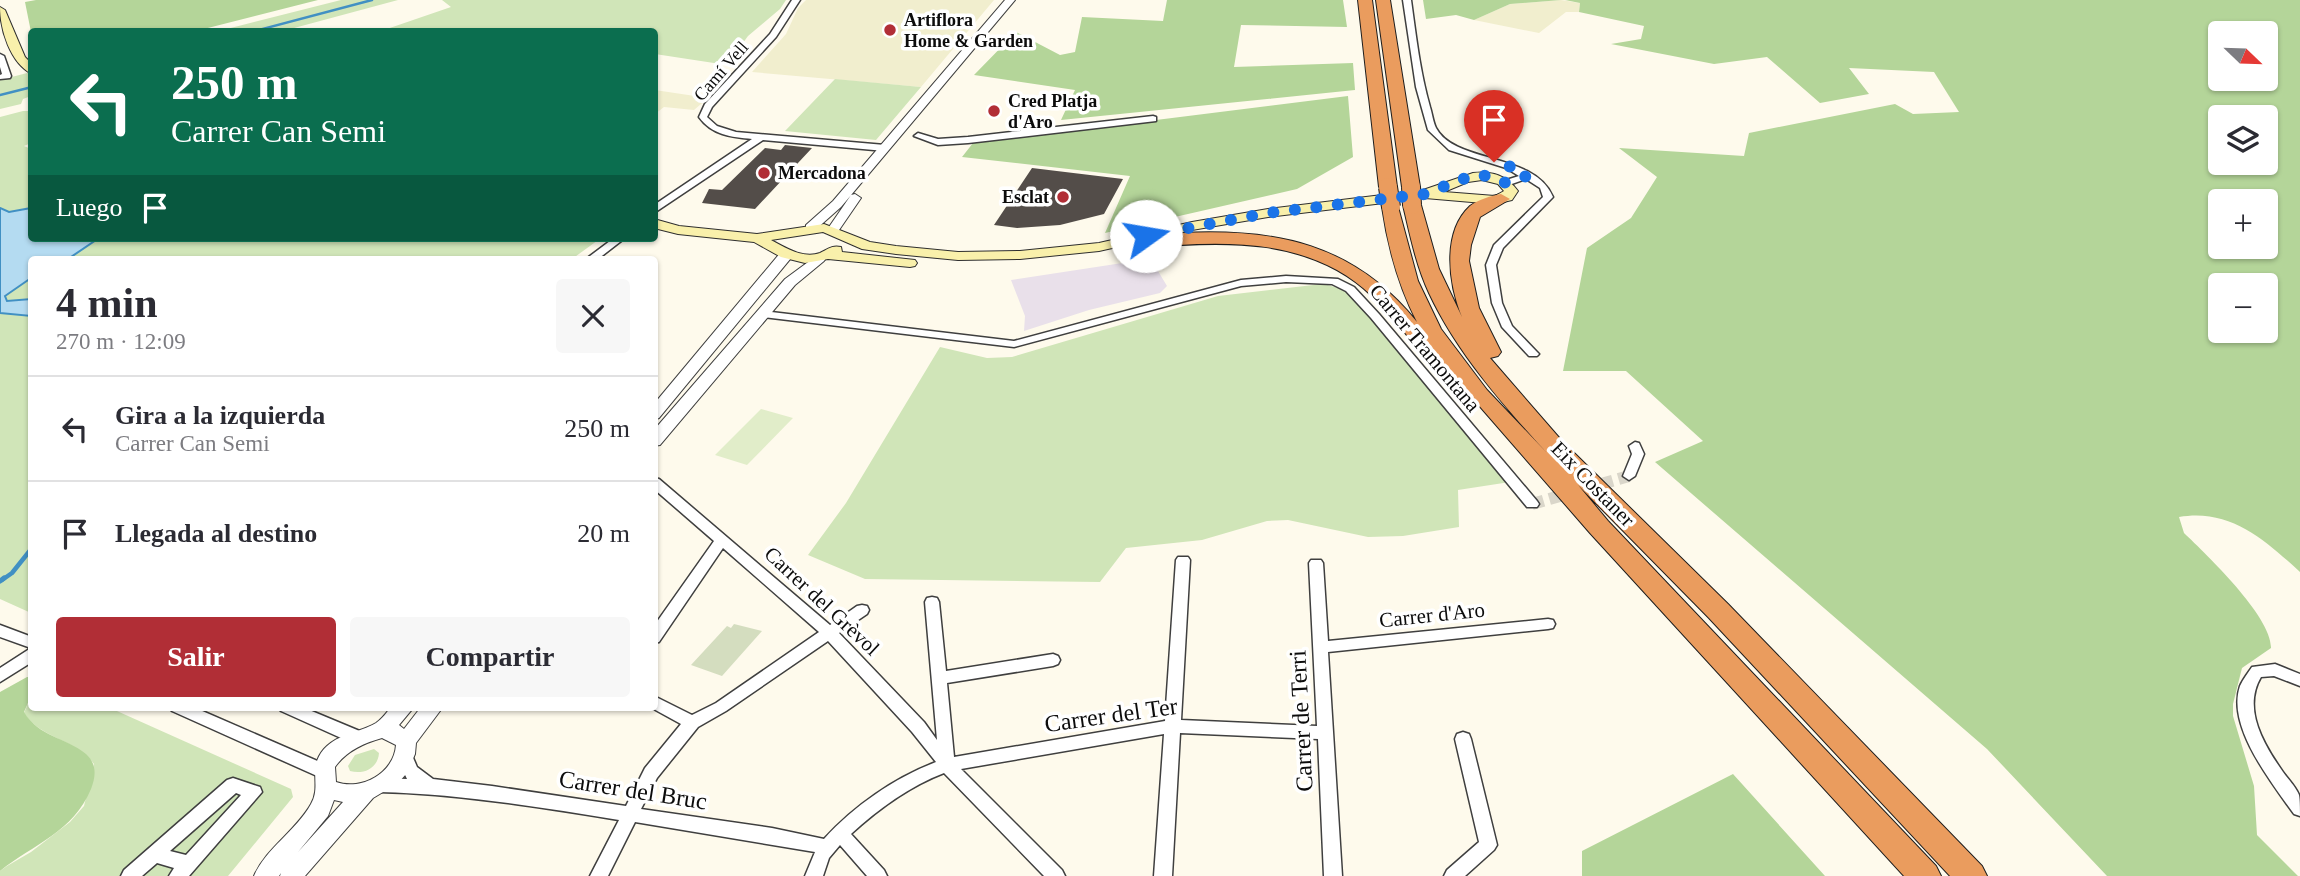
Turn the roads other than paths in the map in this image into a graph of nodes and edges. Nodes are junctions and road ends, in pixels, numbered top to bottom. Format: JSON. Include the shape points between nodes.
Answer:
{"nodes":[{"id":1,"x":796,"y":0,"type":"edge"},
{"id":2,"x":1010,"y":0,"type":"edge"},
{"id":3,"x":1020,"y":0,"type":"edge"},
{"id":4,"x":1365,"y":0,"type":"edge"},
{"id":5,"x":1382,"y":0,"type":"edge"},
{"id":6,"x":1406,"y":0,"type":"edge"},
{"id":7,"x":0,"y":13,"type":"edge"},
{"id":8,"x":0,"y":56,"type":"edge"},
{"id":9,"x":28,"y":67,"type":"edge"},
{"id":10,"x":3,"y":76,"type":"edge"},
{"id":11,"x":1153,"y":119,"type":"dead end"},
{"id":12,"x":918,"y":136,"type":"dead end"},
{"id":13,"x":761,"y":137,"type":"junction"},
{"id":14,"x":885,"y":148,"type":"junction"},
{"id":15,"x":1527,"y":176,"type":"junction"},
{"id":16,"x":1460,"y":180,"type":"junction"},
{"id":17,"x":1504,"y":191,"type":"junction"},
{"id":18,"x":1405,"y":196,"type":"junction"},
{"id":19,"x":1474,"y":199,"type":"junction"},
{"id":20,"x":665,"y":204,"type":"junction"},
{"id":21,"x":658,"y":208,"type":"edge"},
{"id":22,"x":658,"y":215,"type":"edge"},
{"id":23,"x":658,"y":222,"type":"edge"},
{"id":24,"x":1192,"y":226,"type":"junction"},
{"id":25,"x":810,"y":228,"type":"junction"},
{"id":26,"x":678,"y":230,"type":"junction"},
{"id":27,"x":658,"y":231,"type":"edge"},
{"id":28,"x":794,"y":232,"type":"junction"},
{"id":29,"x":837,"y":233,"type":"junction"},
{"id":30,"x":757,"y":238,"type":"junction"},
{"id":31,"x":612,"y":242,"type":"edge"},
{"id":32,"x":1143,"y":242,"type":"junction"},
{"id":33,"x":784,"y":253,"type":"junction"},
{"id":34,"x":595,"y":256,"type":"edge"},
{"id":35,"x":823,"y":257,"type":"junction"},
{"id":36,"x":763,"y":314,"type":"junction"},
{"id":37,"x":1533,"y":354,"type":"dead end"},
{"id":38,"x":658,"y":410,"type":"edge"},
{"id":39,"x":658,"y":436,"type":"edge"},
{"id":40,"x":1635,"y":446,"type":"dead end"},
{"id":41,"x":1629,"y":475,"type":"dead end"},
{"id":42,"x":658,"y":485,"type":"edge"},
{"id":43,"x":1532,"y":504,"type":"dead end"},
{"id":44,"x":1599,"y":527,"type":"junction"},
{"id":45,"x":722,"y":539,"type":"junction"},
{"id":46,"x":1183,"y":560,"type":"dead end"},
{"id":47,"x":1316,"y":563,"type":"dead end"},
{"id":48,"x":1682,"y":573,"type":"junction"},
{"id":49,"x":932,"y":602,"type":"dead end"},
{"id":50,"x":862,"y":610,"type":"dead end"},
{"id":51,"x":1548,"y":624,"type":"dead end"},
{"id":52,"x":0,"y":631,"type":"edge"},
{"id":53,"x":658,"y":632,"type":"edge"},
{"id":54,"x":829,"y":632,"type":"junction"},
{"id":55,"x":28,"y":642,"type":"edge"},
{"id":56,"x":1320,"y":647,"type":"junction"},
{"id":57,"x":28,"y":657,"type":"edge"},
{"id":58,"x":1053,"y":660,"type":"dead end"},
{"id":59,"x":0,"y":676,"type":"edge"},
{"id":60,"x":940,"y":678,"type":"junction"},
{"id":61,"x":2300,"y":680,"type":"edge"},
{"id":62,"x":658,"y":704,"type":"edge"},
{"id":63,"x":185,"y":711,"type":"edge"},
{"id":64,"x":295,"y":711,"type":"edge"},
{"id":65,"x":400,"y":711,"type":"edge"},
{"id":66,"x":430,"y":711,"type":"edge"},
{"id":67,"x":692,"y":722,"type":"junction"},
{"id":68,"x":1173,"y":726,"type":"junction"},
{"id":69,"x":382,"y":730,"type":"junction"},
{"id":70,"x":1325,"y":733,"type":"junction"},
{"id":71,"x":356,"y":737,"type":"junction"},
{"id":72,"x":1463,"y":739,"type":"dead end"},
{"id":73,"x":405,"y":750,"type":"junction"},
{"id":74,"x":947,"y":765,"type":"junction"},
{"id":75,"x":325,"y":779,"type":"junction"},
{"id":76,"x":431,"y":786,"type":"junction"},
{"id":77,"x":373,"y":788,"type":"junction"},
{"id":78,"x":2300,"y":809,"type":"edge"},
{"id":79,"x":630,"y":815,"type":"junction"},
{"id":80,"x":841,"y":834,"type":"junction"},
{"id":81,"x":827,"y":847,"type":"junction"},
{"id":82,"x":154,"y":855,"type":"junction"},
{"id":83,"x":184,"y":870,"type":"edge"},
{"id":84,"x":130,"y":876,"type":"edge"},
{"id":85,"x":265,"y":876,"type":"edge"},
{"id":86,"x":291,"y":876,"type":"edge"},
{"id":87,"x":599,"y":876,"type":"edge"},
{"id":88,"x":814,"y":876,"type":"edge"},
{"id":89,"x":878,"y":876,"type":"edge"},
{"id":90,"x":1056,"y":876,"type":"edge"},
{"id":91,"x":1163,"y":876,"type":"edge"},
{"id":92,"x":1332,"y":876,"type":"edge"},
{"id":93,"x":1453,"y":876,"type":"edge"},
{"id":94,"x":1925,"y":876,"type":"edge"},
{"id":95,"x":1971,"y":876,"type":"edge"}],
"edges":[{"from":1,"to":13,"type":"street","name":"Camí Vell","via":[[773,35],[703,117],[707,124],[730,134]]},
{"from":2,"to":14,"type":"street"},
{"from":3,"to":29,"type":"street","via":[[847,207]]},
{"from":4,"to":18,"type":"highway","name":"Eix Costaner"},
{"from":5,"to":18,"type":"highway","name":"Eix Costaner"},
{"from":6,"to":15,"type":"street","via":[[1432,130],[1452,148]]},
{"from":7,"to":9,"type":"main road"},
{"from":8,"to":10,"type":"street"},
{"from":11,"to":12,"type":"street","via":[[968,141],[938,142]]},
{"from":13,"to":14,"type":"street"},
{"from":13,"to":20,"type":"street"},
{"from":14,"to":25,"type":"street","via":[[838,204]]},
{"from":15,"to":17,"type":"street"},
{"from":15,"to":37,"type":"street","via":[[1544,187],[1548,197],[1498,247],[1492,265],[1497,303],[1507,327]]},
{"from":16,"to":17,"type":"main road","via":[[1482,175]]},
{"from":16,"to":18,"type":"main road"},
{"from":16,"to":19,"type":"main road","via":[[1459,190]]},
{"from":17,"to":19,"type":"main road"},
{"from":17,"to":48,"type":"highway","via":[[1471,217],[1460,247],[1463,293],[1478,332],[1516,388],[1667,548]]},
{"from":18,"to":19,"type":"main road"},
{"from":18,"to":24,"type":"main road"},
{"from":18,"to":44,"type":"highway","name":"Eix Costaner","via":[[1398,245],[1408,280],[1432,330],[1494,414],[1557,476]]},
{"from":18,"to":48,"type":"highway","name":"Eix Costaner","via":[[1444,303],[1486,368]]},
{"from":20,"to":21,"type":"street"},
{"from":20,"to":22,"type":"street"},
{"from":23,"to":26,"type":"main road"},
{"from":24,"to":29,"type":"main road","via":[[1099,247],[1020,256],[896,250],[867,246]]},
{"from":24,"to":32,"type":"main road"},
{"from":25,"to":28,"type":"main road"},
{"from":25,"to":29,"type":"main road"},
{"from":26,"to":27,"type":"main road"},
{"from":26,"to":30,"type":"main road"},
{"from":28,"to":30,"type":"main road"},
{"from":28,"to":33,"type":"main road","via":[[782,242]]},
{"from":29,"to":35,"type":"main road","via":[[840,246]]},
{"from":30,"to":33,"type":"main road"},
{"from":31,"to":34,"type":"street"},
{"from":32,"to":35,"type":"main road","via":[[1002,267]]},
{"from":32,"to":44,"type":"highway","via":[[1221,237],[1267,241],[1304,249],[1368,282],[1515,447]]},
{"from":33,"to":35,"type":"main road","via":[[800,259]]},
{"from":33,"to":38,"type":"street"},
{"from":35,"to":36,"type":"street","via":[[790,282]]},
{"from":36,"to":39,"type":"street"},
{"from":36,"to":43,"type":"street","name":"Carrer Tramontana","via":[[1014,344],[1241,283],[1335,281],[1350,289],[1375,316]]},
{"from":40,"to":41,"type":"street","via":[[1638,454]]},
{"from":42,"to":45,"type":"street","name":"Carrer del Grèvol"},
{"from":44,"to":94,"type":"highway","name":"Eix Costaner"},
{"from":45,"to":53,"type":"street"},
{"from":45,"to":54,"type":"street","name":"Carrer del Grèvol"},
{"from":46,"to":68,"type":"street"},
{"from":47,"to":56,"type":"street","name":"Carrer de Terri"},
{"from":48,"to":95,"type":"highway","name":"Eix Costaner"},
{"from":49,"to":60,"type":"street"},
{"from":50,"to":54,"type":"street"},
{"from":51,"to":56,"type":"street","name":"Carrer d'Aro"},
{"from":52,"to":55,"type":"street"},
{"from":54,"to":67,"type":"street"},
{"from":54,"to":74,"type":"street","name":"Carrer del Grèvol","via":[[918,727]]},
{"from":56,"to":70,"type":"street","name":"Carrer de Terri"},
{"from":57,"to":59,"type":"street"},
{"from":58,"to":60,"type":"street"},
{"from":60,"to":74,"type":"street"},
{"from":61,"to":78,"type":"street","via":[[2275,670],[2257,671],[2247,681],[2243,702],[2247,722],[2266,758]]},
{"from":62,"to":67,"type":"street"},
{"from":63,"to":75,"type":"street"},
{"from":64,"to":71,"type":"street"},
{"from":65,"to":69,"type":"street"},
{"from":66,"to":73,"type":"street"},
{"from":67,"to":79,"type":"street","via":[[651,774]]},
{"from":68,"to":70,"type":"street","name":"Carrer del Ter"},
{"from":68,"to":74,"type":"street","name":"Carrer del Ter"},
{"from":68,"to":91,"type":"street"},
{"from":69,"to":71,"type":"street"},
{"from":69,"to":73,"type":"street","via":[[393,731]]},
{"from":70,"to":92,"type":"street","name":"Carrer de Terri"},
{"from":71,"to":75,"type":"street","via":[[335,752]]},
{"from":72,"to":93,"type":"street","via":[[1488,845]]},
{"from":73,"to":76,"type":"street","via":[[406,767]]},
{"from":73,"to":77,"type":"street","via":[[399,768]]},
{"from":74,"to":80,"type":"street","name":"Carrer del Ter","via":[[925,772]]},
{"from":74,"to":90,"type":"street","name":"Carrer del Grèvol"},
{"from":75,"to":77,"type":"street","via":[[343,794]]},
{"from":75,"to":85,"type":"street","via":[[320,808]]},
{"from":76,"to":77,"type":"street","name":"Carrer del Bruc"},
{"from":76,"to":79,"type":"street","name":"Carrer del Bruc"},
{"from":77,"to":86,"type":"street"},
{"from":79,"to":81,"type":"street","name":"Carrer del Bruc"},
{"from":79,"to":87,"type":"street"},
{"from":80,"to":81,"type":"street","name":"Carrer del Ter"},
{"from":80,"to":89,"type":"street"},
{"from":81,"to":88,"type":"street"},
{"from":82,"to":83,"type":"street"},
{"from":82,"to":83,"type":"street","via":[[233,785],[254,792]]},
{"from":82,"to":84,"type":"street"}]}
